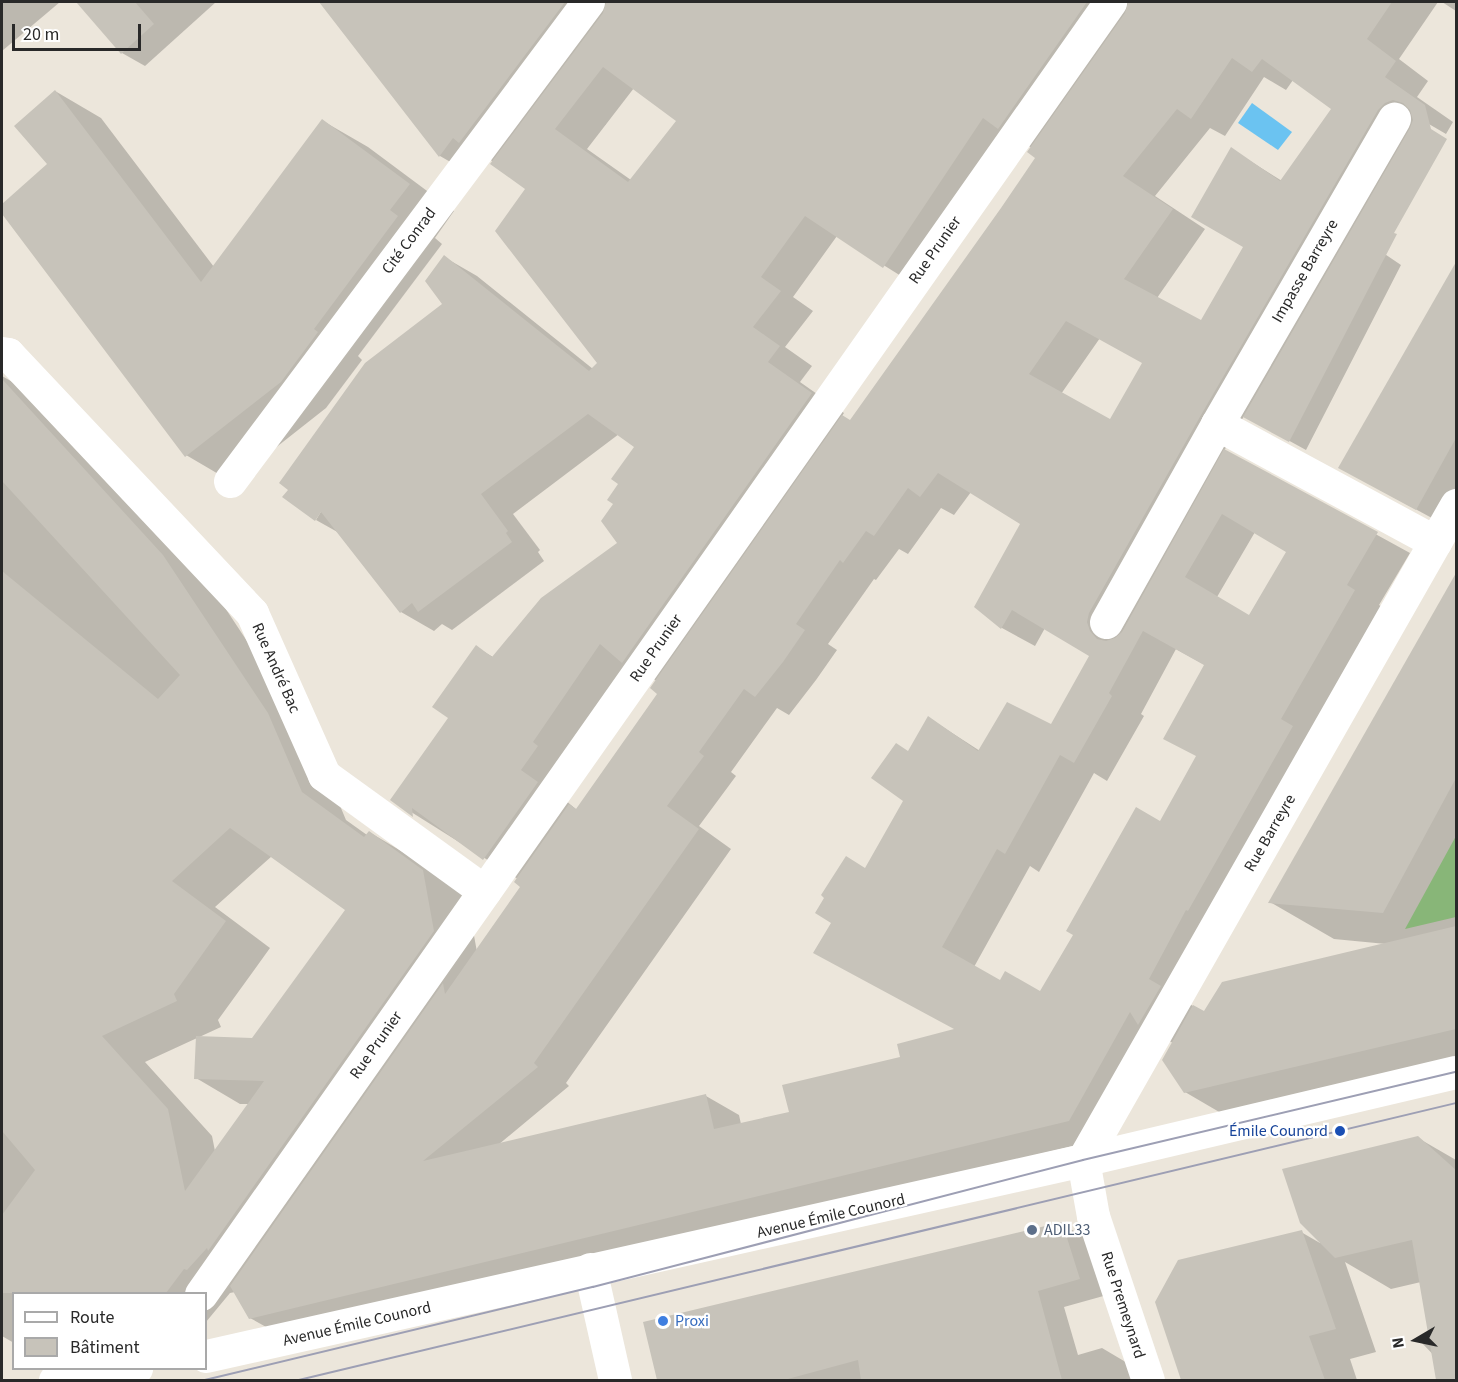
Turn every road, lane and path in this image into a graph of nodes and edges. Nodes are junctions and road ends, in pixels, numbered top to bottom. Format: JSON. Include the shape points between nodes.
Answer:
{"nodes":[{"id":1,"x":588,"y":2,"type":"edge"},
{"id":2,"x":1110,"y":2,"type":"edge"},
{"id":3,"x":1394,"y":119,"type":"dead end"},
{"id":4,"x":2,"y":353,"type":"edge"},
{"id":5,"x":1217,"y":423,"type":"junction"},
{"id":6,"x":230,"y":482,"type":"dead end"},
{"id":7,"x":1456,"y":505,"type":"edge"},
{"id":8,"x":1435,"y":542,"type":"junction"},
{"id":9,"x":1106,"y":622,"type":"dead end"},
{"id":10,"x":484,"y":891,"type":"junction"},
{"id":11,"x":1456,"y":1072,"type":"edge"},
{"id":12,"x":1083,"y":1160,"type":"junction"},
{"id":13,"x":590,"y":1269,"type":"junction"},
{"id":14,"x":202,"y":1292,"type":"edge"},
{"id":15,"x":207,"y":1356,"type":"edge"},
{"id":16,"x":122,"y":1370,"type":"edge"},
{"id":17,"x":55,"y":1380,"type":"edge"},
{"id":18,"x":615,"y":1380,"type":"edge"},
{"id":19,"x":1148,"y":1380,"type":"edge"}],
"edges":[{"from":1,"to":6,"type":"street","name":"Cité Conrad"},
{"from":2,"to":10,"type":"street","name":"Rue Prunier"},
{"from":3,"to":5,"type":"street","name":"Impasse Barreyre"},
{"from":4,"to":10,"type":"street","name":"Rue André Bac","via":[[8,354],[252,613],[324,775]]},
{"from":5,"to":8,"type":"street"},
{"from":5,"to":9,"type":"street","name":"Impasse Barreyre"},
{"from":7,"to":8,"type":"street","name":"Rue Barreyre"},
{"from":8,"to":12,"type":"street","name":"Rue Barreyre"},
{"from":10,"to":14,"type":"street","name":"Rue Prunier"},
{"from":11,"to":12,"type":"street","name":"Avenue Émile Counord"},
{"from":12,"to":13,"type":"street","name":"Avenue Émile Counord"},
{"from":12,"to":19,"type":"street","name":"Rue Premeynard","via":[[1093,1216]]},
{"from":13,"to":15,"type":"street","name":"Avenue Émile Counord"},
{"from":13,"to":18,"type":"street"},
{"from":16,"to":17,"type":"street"}]}
